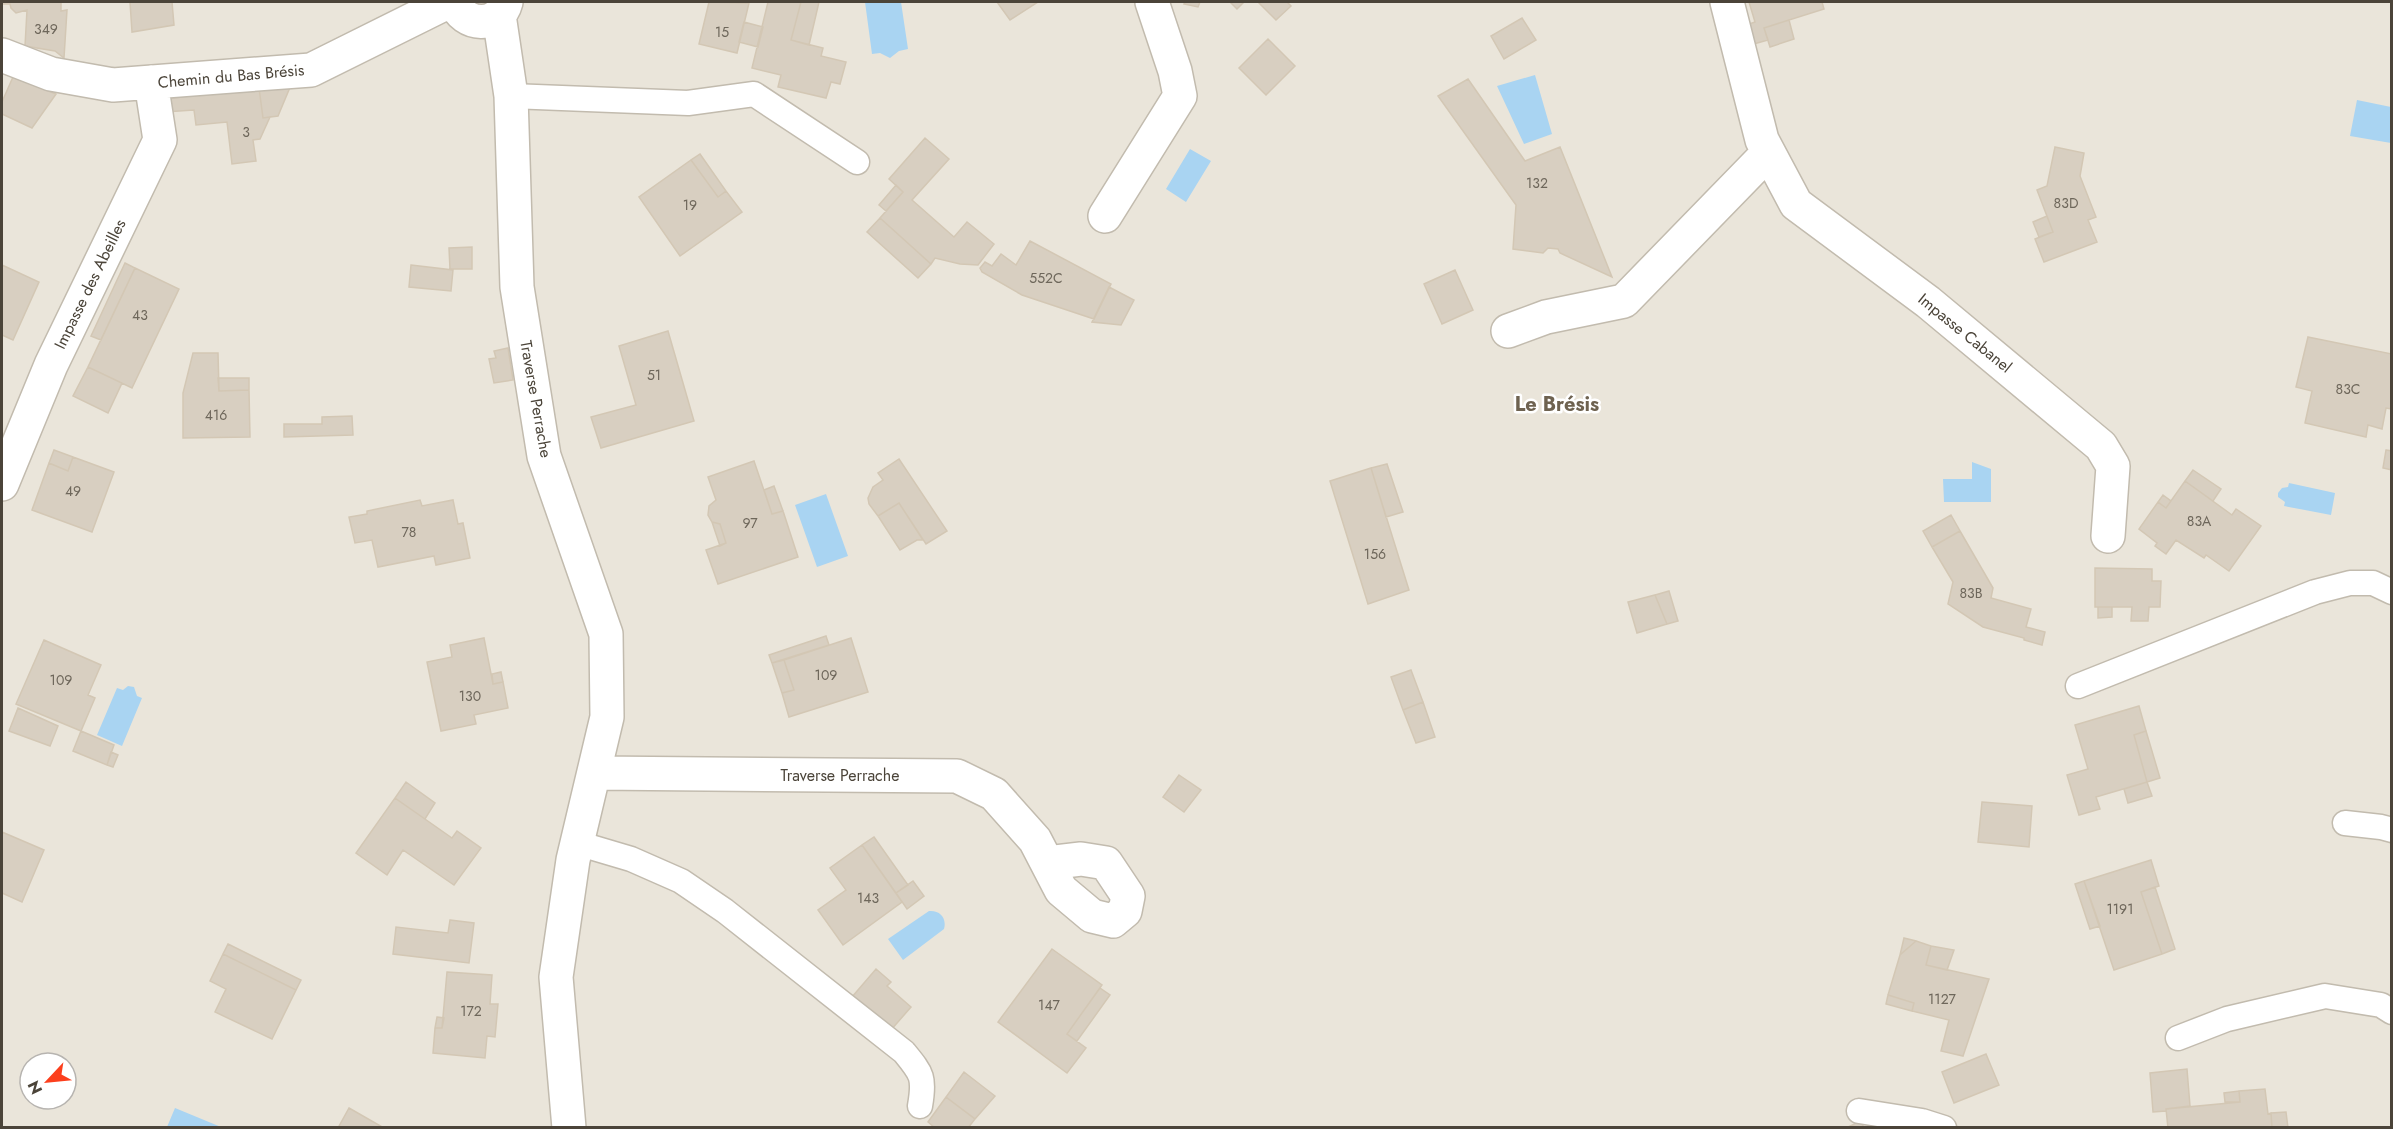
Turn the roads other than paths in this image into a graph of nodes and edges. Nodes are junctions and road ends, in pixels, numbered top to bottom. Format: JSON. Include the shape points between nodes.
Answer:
{"nodes":[{"id":1,"x":448,"y":2,"type":"edge"},
{"id":2,"x":455,"y":2,"type":"edge"},
{"id":3,"x":1152,"y":2,"type":"edge"},
{"id":4,"x":1727,"y":2,"type":"edge"},
{"id":5,"x":503,"y":8,"type":"edge"},
{"id":6,"x":2,"y":55,"type":"edge"},
{"id":7,"x":151,"y":82,"type":"junction"},
{"id":8,"x":511,"y":96,"type":"junction"},
{"id":9,"x":1768,"y":153,"type":"junction"},
{"id":10,"x":857,"y":162,"type":"dead end"},
{"id":11,"x":1105,"y":216,"type":"dead end"},
{"id":12,"x":1508,"y":332,"type":"dead end"},
{"id":13,"x":2,"y":484,"type":"edge"},
{"id":14,"x":2108,"y":536,"type":"dead end"},
{"id":15,"x":2391,"y":592,"type":"edge"},
{"id":16,"x":2078,"y":686,"type":"dead end"},
{"id":17,"x":594,"y":773,"type":"junction"},
{"id":18,"x":2345,"y":823,"type":"dead end"},
{"id":19,"x":2391,"y":830,"type":"edge"},
{"id":20,"x":577,"y":843,"type":"junction"},
{"id":21,"x":1047,"y":863,"type":"dead end"},
{"id":22,"x":2391,"y":1012,"type":"edge"},
{"id":23,"x":2178,"y":1038,"type":"dead end"},
{"id":24,"x":920,"y":1106,"type":"dead end"},
{"id":25,"x":1859,"y":1111,"type":"dead end"},
{"id":26,"x":569,"y":1128,"type":"edge"},
{"id":27,"x":1944,"y":1128,"type":"edge"}],
"edges":[{"from":1,"to":7,"type":"street","name":"Chemin du Bas Brésis","via":[[311,70]]},
{"from":2,"to":5,"type":"street","via":[[466,18],[477,22],[489,21]]},
{"from":3,"to":11,"type":"street","via":[[1180,96]]},
{"from":4,"to":9,"type":"street","name":"Impasse Cabanel"},
{"from":5,"to":8,"type":"street","name":"Traverse Perrache"},
{"from":6,"to":7,"type":"street","name":"Chemin du Bas Brésis","via":[[61,76],[112,85]]},
{"from":7,"to":13,"type":"street","name":"Impasse des Abeilles","via":[[160,140],[51,365]]},
{"from":8,"to":10,"type":"lane","via":[[688,104],[754,94]]},
{"from":8,"to":17,"type":"street","name":"Traverse Perrache","via":[[517,287],[544,456],[606,634],[607,717]]},
{"from":9,"to":12,"type":"street","via":[[1624,301],[1546,317]]},
{"from":9,"to":14,"type":"street","name":"Impasse Cabanel","via":[[1796,204],[1928,302],[2101,446],[2114,466]]},
{"from":15,"to":16,"type":"lane","via":[[2373,583],[2350,583],[2315,592]]},
{"from":17,"to":20,"type":"street","name":"Traverse Perrache"},
{"from":17,"to":21,"type":"street","name":"Traverse Perrache","via":[[957,776],[994,794],[1035,840]]},
{"from":18,"to":19,"type":"lane"},
{"from":20,"to":24,"type":"lane","via":[[631,859],[681,880],[725,911],[904,1052],[919,1070],[924,1085]]},
{"from":20,"to":26,"type":"street","name":"Traverse Perrache","via":[[556,977]]},
{"from":22,"to":23,"type":"lane","via":[[2381,1005],[2325,996],[2227,1019]]},
{"from":25,"to":27,"type":"lane"}]}
